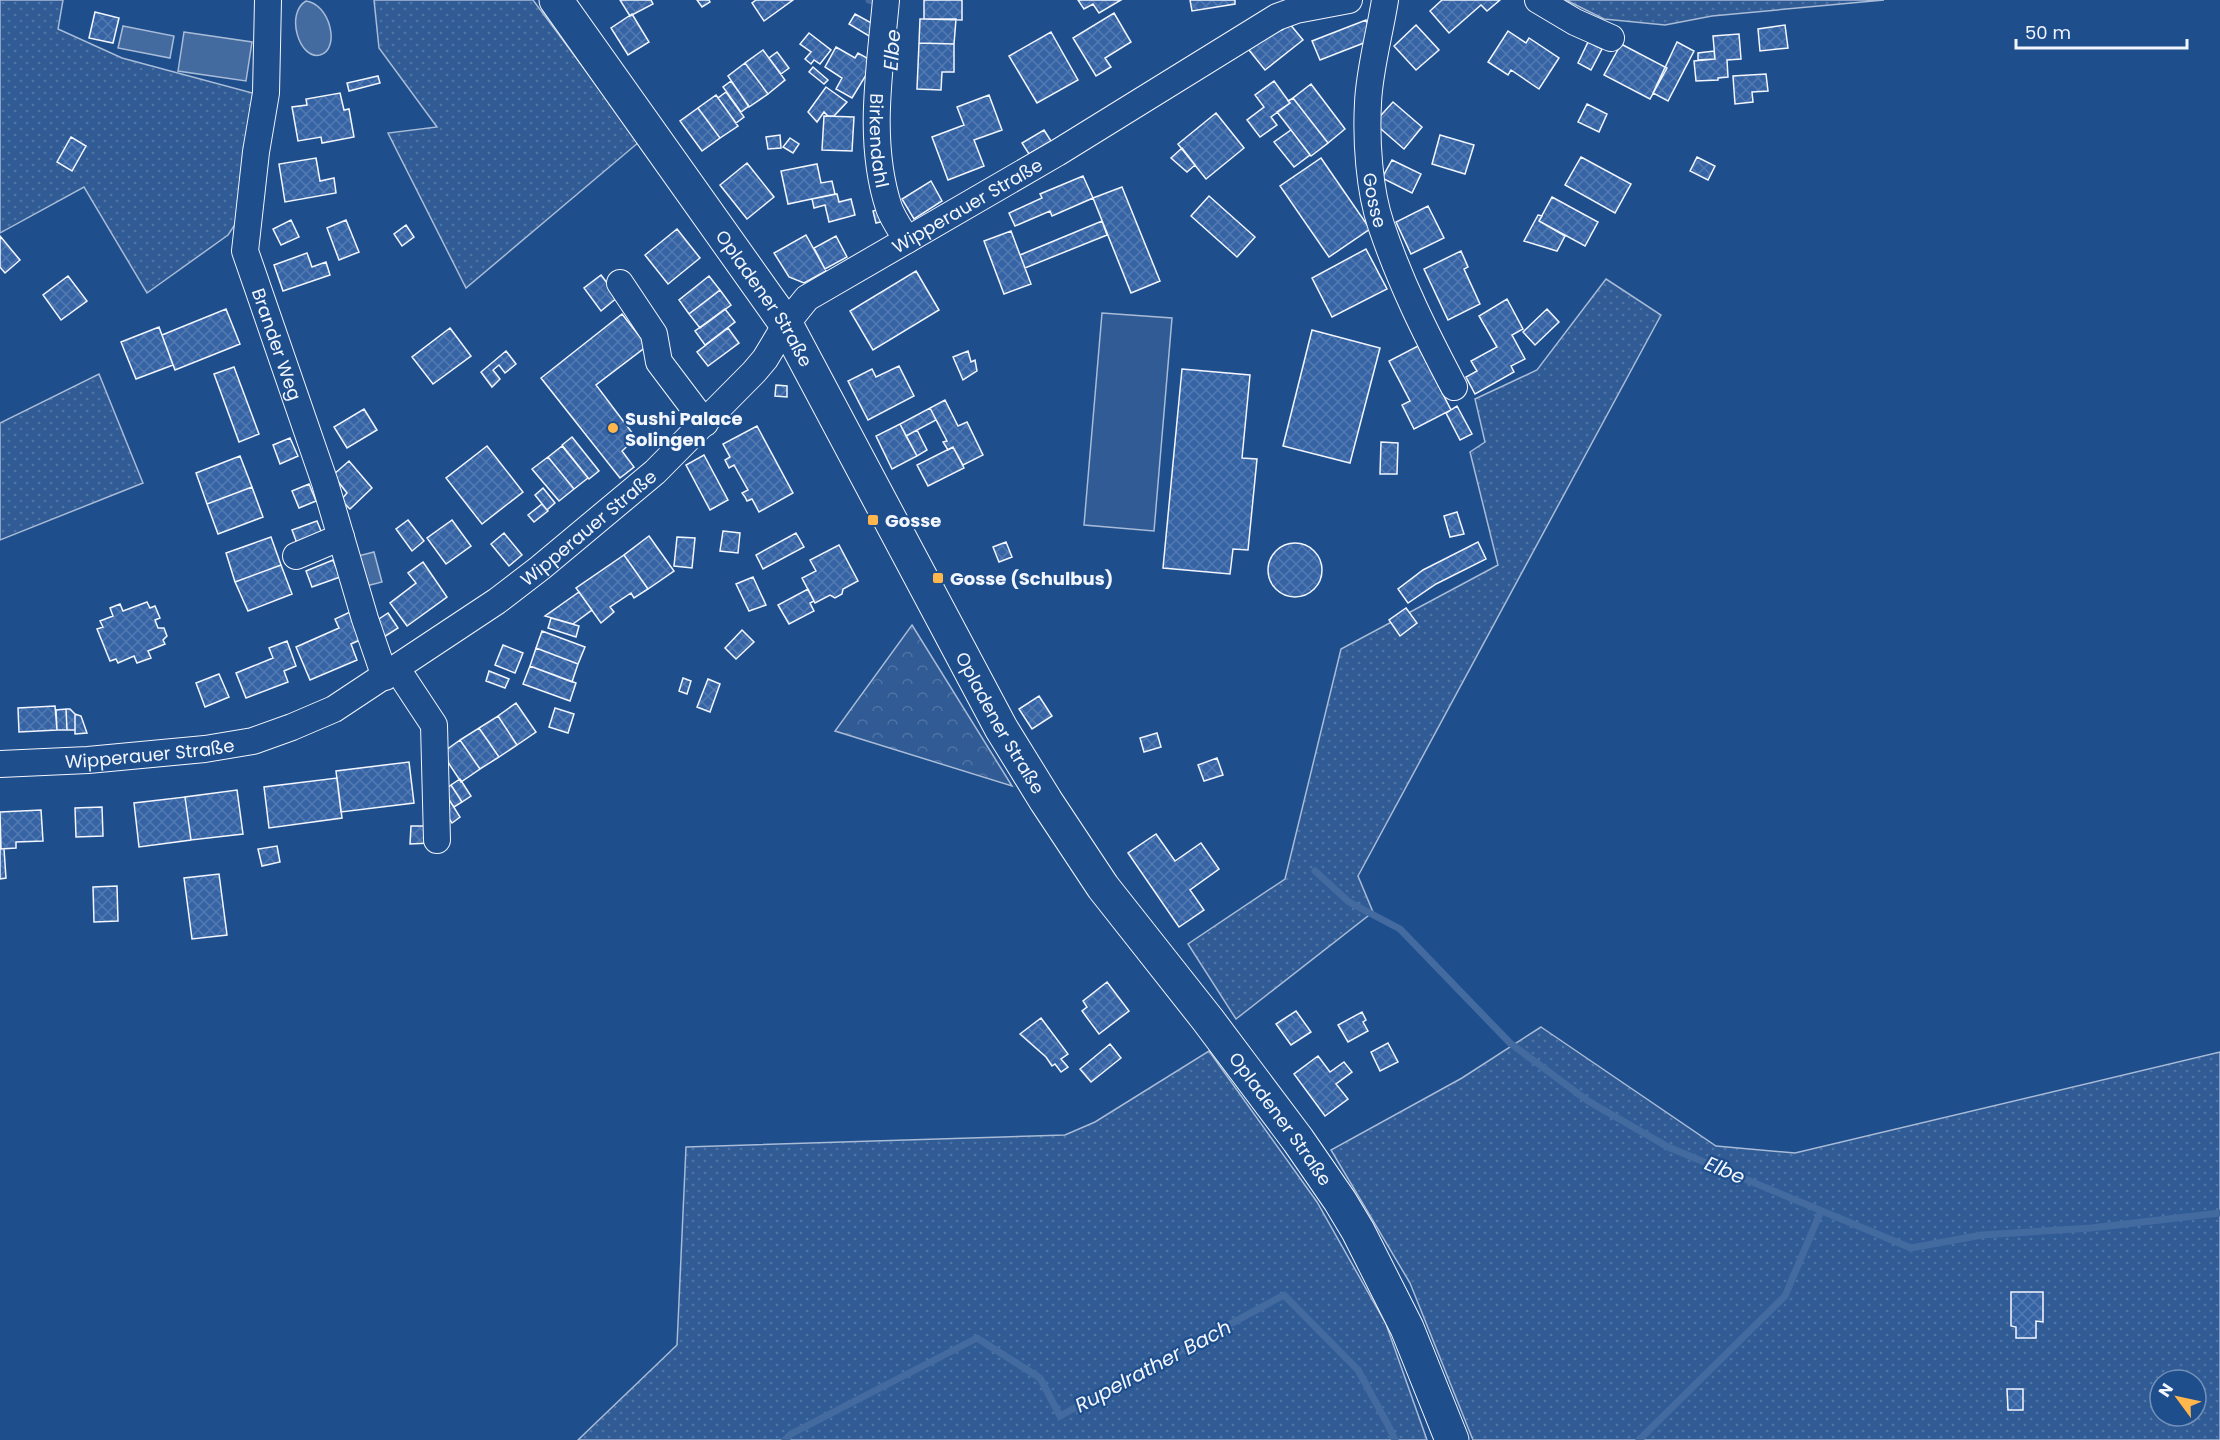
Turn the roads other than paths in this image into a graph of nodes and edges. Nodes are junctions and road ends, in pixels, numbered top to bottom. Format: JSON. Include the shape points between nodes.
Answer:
{"nodes":[{"id":1,"x":268,"y":0,"type":"edge"},
{"id":2,"x":555,"y":0,"type":"edge"},
{"id":3,"x":886,"y":0,"type":"edge"},
{"id":4,"x":1349,"y":0,"type":"edge"},
{"id":5,"x":1385,"y":0,"type":"edge"},
{"id":6,"x":1538,"y":0,"type":"edge"},
{"id":7,"x":1611,"y":38,"type":"dead end"},
{"id":8,"x":907,"y":240,"type":"junction"},
{"id":9,"x":620,"y":283,"type":"dead end"},
{"id":10,"x":786,"y":324,"type":"junction"},
{"id":11,"x":1454,"y":387,"type":"dead end"},
{"id":12,"x":705,"y":423,"type":"junction"},
{"id":13,"x":341,"y":537,"type":"junction"},
{"id":14,"x":296,"y":556,"type":"dead end"},
{"id":15,"x":391,"y":673,"type":"junction"},
{"id":16,"x":0,"y":764,"type":"edge"},
{"id":17,"x":437,"y":840,"type":"dead end"},
{"id":18,"x":1452,"y":1440,"type":"edge"}],
"edges":[{"from":1,"to":13,"type":"street","name":"Brander Weg","via":[[266,93],[244,250]]},
{"from":2,"to":10,"type":"main road","name":"Opladener Straße"},
{"from":3,"to":8,"type":"street","name":"Birkendahl","via":[[876,150],[890,210]]},
{"from":4,"to":8,"type":"street","name":"Wipperauer Straße","via":[[1277,17]]},
{"from":5,"to":11,"type":"street","name":"Gosse","via":[[1368,101],[1374,191],[1380,224],[1415,312]]},
{"from":6,"to":7,"type":"street"},
{"from":8,"to":10,"type":"street","name":"Wipperauer Straße","via":[[807,298]]},
{"from":9,"to":12,"type":"street","via":[[654,334],[659,363]]},
{"from":10,"to":12,"type":"street","name":"Wipperauer Straße","via":[[765,359]]},
{"from":10,"to":18,"type":"main road","name":"Opladener Straße","via":[[1001,728],[1046,801],[1103,887],[1312,1160],[1358,1231],[1407,1328]]},
{"from":12,"to":15,"type":"street","name":"Wipperauer Straße","via":[[655,472],[540,568],[497,602]]},
{"from":13,"to":14,"type":"street"},
{"from":13,"to":15,"type":"street","name":"Brander Weg"},
{"from":15,"to":16,"type":"street","name":"Wipperauer Straße","via":[[334,709],[253,741],[161,754]]},
{"from":15,"to":17,"type":"street","name":"Brander Weg","via":[[434,725]]}]}
